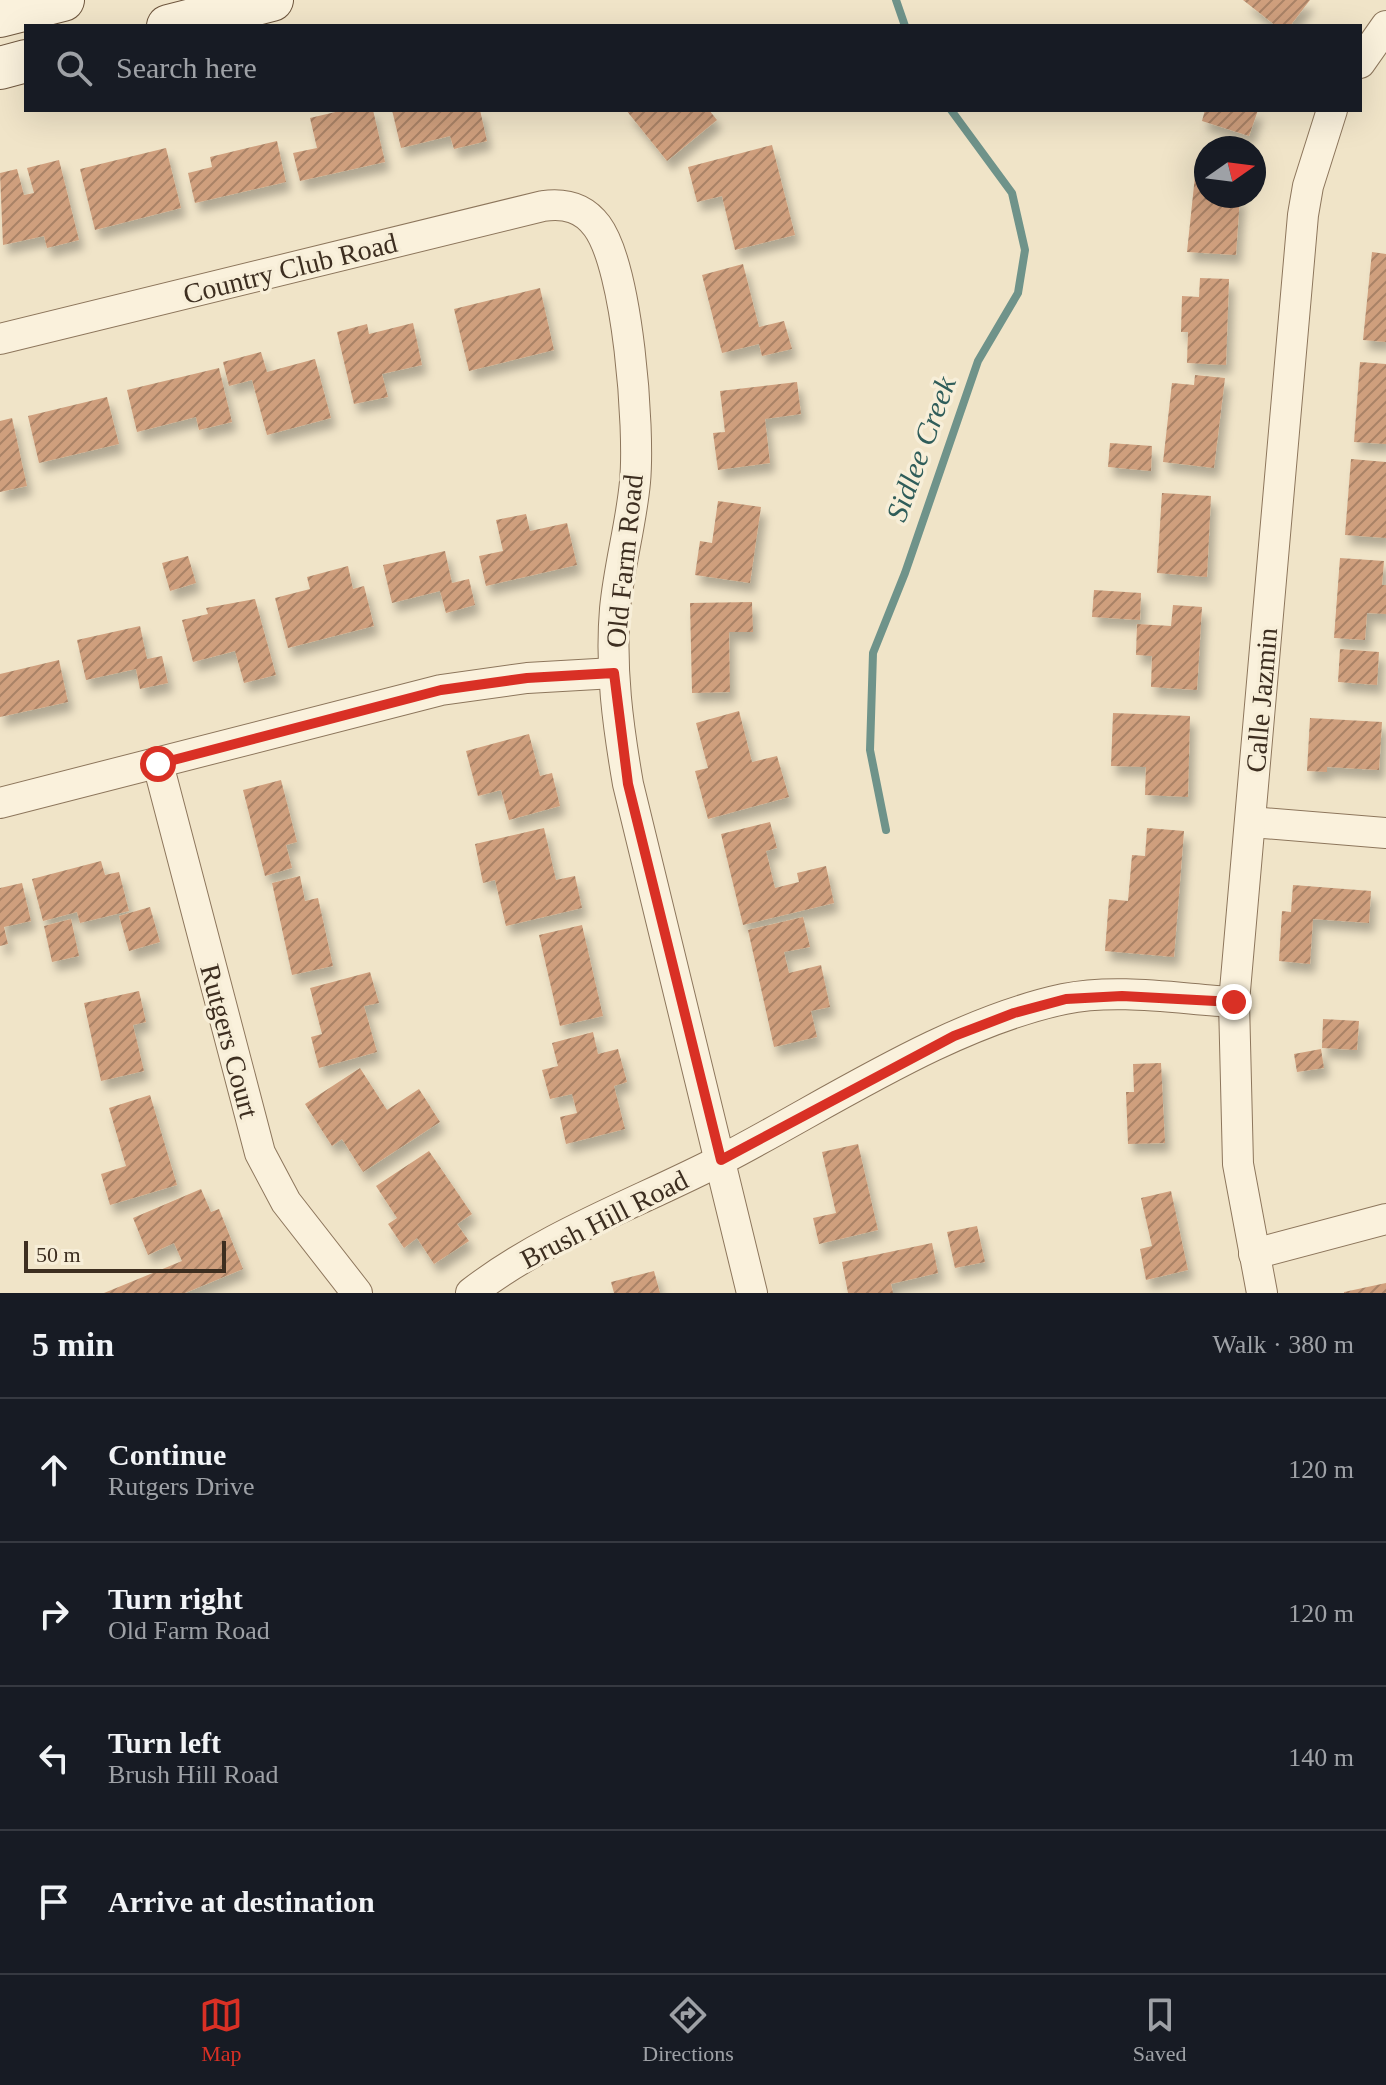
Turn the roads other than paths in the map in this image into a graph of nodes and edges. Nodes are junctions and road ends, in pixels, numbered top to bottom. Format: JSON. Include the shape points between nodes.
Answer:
{"nodes":[{"id":1,"x":63,"y":0,"type":"edge"},
{"id":2,"x":272,"y":0,"type":"edge"},
{"id":3,"x":0,"y":16,"type":"edge"},
{"id":4,"x":176,"y":24,"type":"edge"},
{"id":5,"x":1386,"y":26,"type":"edge"},
{"id":6,"x":1362,"y":60,"type":"edge"},
{"id":7,"x":24,"y":62,"type":"edge"},
{"id":8,"x":0,"y":68,"type":"edge"},
{"id":9,"x":1331,"y":112,"type":"edge"},
{"id":10,"x":580,"y":210,"type":"joint"},
{"id":11,"x":0,"y":339,"type":"edge"},
{"id":12,"x":614,"y":673,"type":"junction"},
{"id":13,"x":158,"y":764,"type":"junction"},
{"id":14,"x":0,"y":803,"type":"edge"},
{"id":15,"x":1251,"y":822,"type":"junction"},
{"id":16,"x":1386,"y":833,"type":"edge"},
{"id":17,"x":1234,"y":1002,"type":"junction"},
{"id":18,"x":721,"y":1160,"type":"junction"},
{"id":19,"x":1386,"y":1219,"type":"edge"},
{"id":20,"x":1254,"y":1254,"type":"junction"},
{"id":21,"x":357,"y":1293,"type":"edge"},
{"id":22,"x":471,"y":1293,"type":"edge"},
{"id":23,"x":752,"y":1293,"type":"edge"},
{"id":24,"x":1262,"y":1293,"type":"edge"}],
"edges":[{"from":1,"to":3,"type":"main road"},
{"from":2,"to":4,"type":"main road"},
{"from":5,"to":6,"type":"street"},
{"from":7,"to":8,"type":"main road"},
{"from":9,"to":15,"type":"street","name":"Calle Jazmin","via":[[1303,215]]},
{"from":10,"to":11,"type":"street","name":"Country Club Road","via":[[562,204],[543,206]]},
{"from":10,"to":12,"type":"street","name":"Old Farm Road","via":[[597,226],[611,253],[632,363],[635,482],[615,608]]},
{"from":12,"to":13,"type":"street","via":[[441,690]]},
{"from":12,"to":18,"type":"street","name":"Old Farm Road","via":[[628,784]]},
{"from":13,"to":14,"type":"street"},
{"from":13,"to":21,"type":"street","name":"Rutgers Court","via":[[260,1153],[286,1202]]},
{"from":15,"to":16,"type":"street"},
{"from":15,"to":17,"type":"street","name":"Calle Jazmin"},
{"from":17,"to":18,"type":"street","name":"Brush Hill Road","via":[[1122,996],[1066,999],[1014,1013],[954,1036]]},
{"from":17,"to":20,"type":"street","name":"Calle Jazmin","via":[[1238,1164]]},
{"from":18,"to":22,"type":"street","name":"Brush Hill Road","via":[[547,1245]]},
{"from":18,"to":23,"type":"street","name":"Old Farm Road"},
{"from":19,"to":20,"type":"street"},
{"from":20,"to":24,"type":"street","name":"Calle Jazmin"}]}
